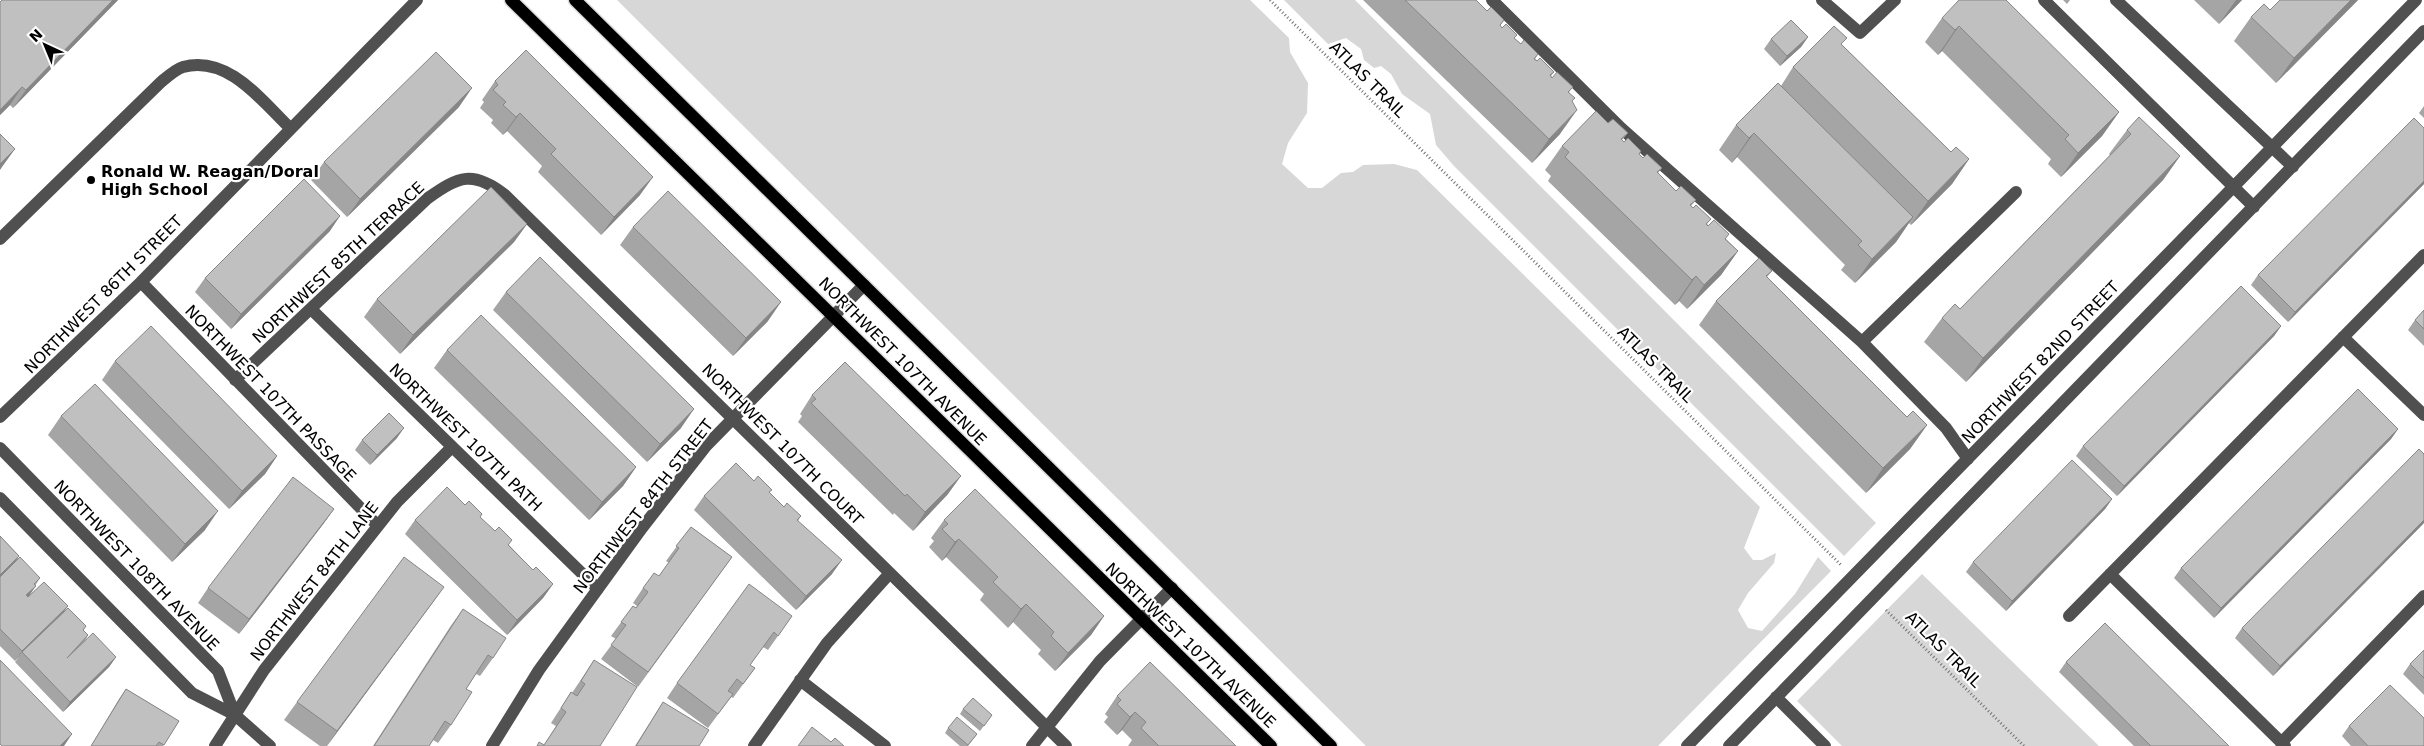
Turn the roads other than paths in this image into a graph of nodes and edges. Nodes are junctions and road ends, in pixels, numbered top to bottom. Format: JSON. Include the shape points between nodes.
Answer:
{"nodes":[{"id":1,"x":417,"y":0,"type":"edge"},
{"id":2,"x":511,"y":0,"type":"edge"},
{"id":3,"x":574,"y":0,"type":"edge"},
{"id":4,"x":1492,"y":0,"type":"edge"},
{"id":5,"x":1822,"y":0,"type":"edge"},
{"id":6,"x":1895,"y":0,"type":"edge"},
{"id":7,"x":2044,"y":0,"type":"edge"},
{"id":8,"x":2116,"y":0,"type":"edge"},
{"id":9,"x":2416,"y":0,"type":"edge"},
{"id":10,"x":2424,"y":31,"type":"edge"},
{"id":11,"x":290,"y":128,"type":"junction"},
{"id":12,"x":2273,"y":147,"type":"junction"},
{"id":13,"x":2293,"y":167,"type":"junction"},
{"id":14,"x":469,"y":179,"type":"joint"},
{"id":15,"x":2234,"y":187,"type":"junction"},
{"id":16,"x":2016,"y":192,"type":"dead end"},
{"id":17,"x":2254,"y":207,"type":"junction"},
{"id":18,"x":0,"y":238,"type":"edge"},
{"id":19,"x":2424,"y":255,"type":"edge"},
{"id":20,"x":140,"y":282,"type":"junction"},
{"id":21,"x":864,"y":285,"type":"junction"},
{"id":22,"x":310,"y":310,"type":"junction"},
{"id":23,"x":834,"y":316,"type":"junction"},
{"id":24,"x":2343,"y":337,"type":"junction"},
{"id":25,"x":1862,"y":342,"type":"junction"},
{"id":26,"x":235,"y":380,"type":"junction"},
{"id":27,"x":2424,"y":415,"type":"edge"},
{"id":28,"x":0,"y":417,"type":"edge"},
{"id":29,"x":734,"y":418,"type":"junction"},
{"id":30,"x":452,"y":447,"type":"junction"},
{"id":31,"x":0,"y":448,"type":"edge"},
{"id":32,"x":1968,"y":459,"type":"junction"},
{"id":33,"x":0,"y":498,"type":"edge"},
{"id":34,"x":378,"y":526,"type":"junction"},
{"id":35,"x":890,"y":573,"type":"junction"},
{"id":36,"x":2110,"y":574,"type":"junction"},
{"id":37,"x":1172,"y":588,"type":"junction"},
{"id":38,"x":598,"y":589,"type":"junction"},
{"id":39,"x":2424,"y":596,"type":"edge"},
{"id":40,"x":2069,"y":616,"type":"dead end"},
{"id":41,"x":1141,"y":618,"type":"junction"},
{"id":42,"x":800,"y":680,"type":"junction"},
{"id":43,"x":1776,"y":697,"type":"junction"},
{"id":44,"x":235,"y":715,"type":"junction"},
{"id":45,"x":1046,"y":727,"type":"junction"},
{"id":46,"x":2283,"y":744,"type":"edge"},
{"id":47,"x":215,"y":746,"type":"edge"},
{"id":48,"x":270,"y":746,"type":"edge"},
{"id":49,"x":492,"y":746,"type":"edge"},
{"id":50,"x":754,"y":746,"type":"edge"},
{"id":51,"x":885,"y":746,"type":"edge"},
{"id":52,"x":1032,"y":746,"type":"edge"},
{"id":53,"x":1066,"y":746,"type":"edge"},
{"id":54,"x":1271,"y":746,"type":"edge"},
{"id":55,"x":1331,"y":746,"type":"edge"},
{"id":56,"x":1687,"y":746,"type":"edge"},
{"id":57,"x":1729,"y":746,"type":"edge"},
{"id":58,"x":1825,"y":746,"type":"edge"}],
"edges":[{"from":1,"to":11,"type":"street","name":"NORTHWEST 86TH STREET"},
{"from":2,"to":23,"type":"main road","name":"NORTHWEST 107TH AVENUE"},
{"from":3,"to":21,"type":"main road","name":"NORTHWEST 107TH AVENUE"},
{"from":4,"to":25,"type":"street","via":[[1621,128]]},
{"from":5,"to":6,"type":"street","via":[[1860,33]]},
{"from":7,"to":15,"type":"street"},
{"from":8,"to":12,"type":"street"},
{"from":9,"to":12,"type":"street","name":"NORTHWEST 82ND STREET"},
{"from":10,"to":13,"type":"street"},
{"from":11,"to":18,"type":"street","via":[[227,71],[203,64],[182,68],[161,82]]},
{"from":11,"to":20,"type":"street","name":"NORTHWEST 86TH STREET"},
{"from":12,"to":13,"type":"street"},
{"from":12,"to":15,"type":"street","name":"NORTHWEST 82ND STREET"},
{"from":13,"to":17,"type":"street"},
{"from":14,"to":22,"type":"street","name":"NORTHWEST 85TH TERRACE","via":[[452,181],[428,198]]},
{"from":14,"to":29,"type":"street","name":"NORTHWEST 107TH COURT","via":[[489,182],[505,195]]},
{"from":15,"to":17,"type":"street"},
{"from":15,"to":32,"type":"street","name":"NORTHWEST 82ND STREET"},
{"from":16,"to":25,"type":"street"},
{"from":17,"to":43,"type":"street"},
{"from":19,"to":24,"type":"street"},
{"from":20,"to":26,"type":"street","name":"NORTHWEST 107TH PASSAGE"},
{"from":20,"to":28,"type":"street","name":"NORTHWEST 86TH STREET"},
{"from":21,"to":23,"type":"street","name":"NORTHWEST 84TH STREET"},
{"from":21,"to":37,"type":"main road","name":"NORTHWEST 107TH AVENUE"},
{"from":22,"to":26,"type":"street","name":"NORTHWEST 85TH TERRACE"},
{"from":22,"to":30,"type":"street","name":"NORTHWEST 107TH PATH"},
{"from":23,"to":29,"type":"street","name":"NORTHWEST 84TH STREET"},
{"from":23,"to":41,"type":"main road","name":"NORTHWEST 107TH AVENUE"},
{"from":24,"to":27,"type":"street"},
{"from":24,"to":36,"type":"street"},
{"from":25,"to":32,"type":"street","via":[[1946,428]]},
{"from":26,"to":34,"type":"street","name":"NORTHWEST 107TH PASSAGE"},
{"from":29,"to":35,"type":"street","name":"NORTHWEST 107TH COURT"},
{"from":29,"to":38,"type":"street","name":"NORTHWEST 84TH STREET","via":[[706,446]]},
{"from":30,"to":34,"type":"street","name":"NORTHWEST 84TH LANE","via":[[397,502]]},
{"from":30,"to":38,"type":"street","name":"NORTHWEST 107TH PATH"},
{"from":31,"to":44,"type":"street","name":"NORTHWEST 108TH AVENUE","via":[[218,671]]},
{"from":32,"to":56,"type":"street","name":"NORTHWEST 82ND STREET"},
{"from":33,"to":44,"type":"street","name":"NORTHWEST 108TH AVENUE","via":[[192,693]]},
{"from":34,"to":44,"type":"street","name":"NORTHWEST 84TH LANE","via":[[264,670]]},
{"from":35,"to":42,"type":"street","via":[[827,643]]},
{"from":35,"to":45,"type":"street","name":"NORTHWEST 107TH COURT"},
{"from":36,"to":40,"type":"street"},
{"from":36,"to":46,"type":"street"},
{"from":37,"to":41,"type":"street"},
{"from":37,"to":55,"type":"main road","name":"NORTHWEST 107TH AVENUE"},
{"from":38,"to":49,"type":"street","name":"NORTHWEST 84TH STREET","via":[[539,670]]},
{"from":39,"to":46,"type":"street"},
{"from":41,"to":45,"type":"street","via":[[1100,661]]},
{"from":41,"to":54,"type":"main road","name":"NORTHWEST 107TH AVENUE"},
{"from":42,"to":50,"type":"street"},
{"from":42,"to":51,"type":"street"},
{"from":43,"to":57,"type":"street"},
{"from":43,"to":58,"type":"street"},
{"from":44,"to":47,"type":"street","name":"NORTHWEST 84TH LANE"},
{"from":44,"to":48,"type":"street","name":"NORTHWEST 108TH AVENUE"},
{"from":45,"to":52,"type":"street"},
{"from":45,"to":53,"type":"street","name":"NORTHWEST 107TH COURT"}]}
